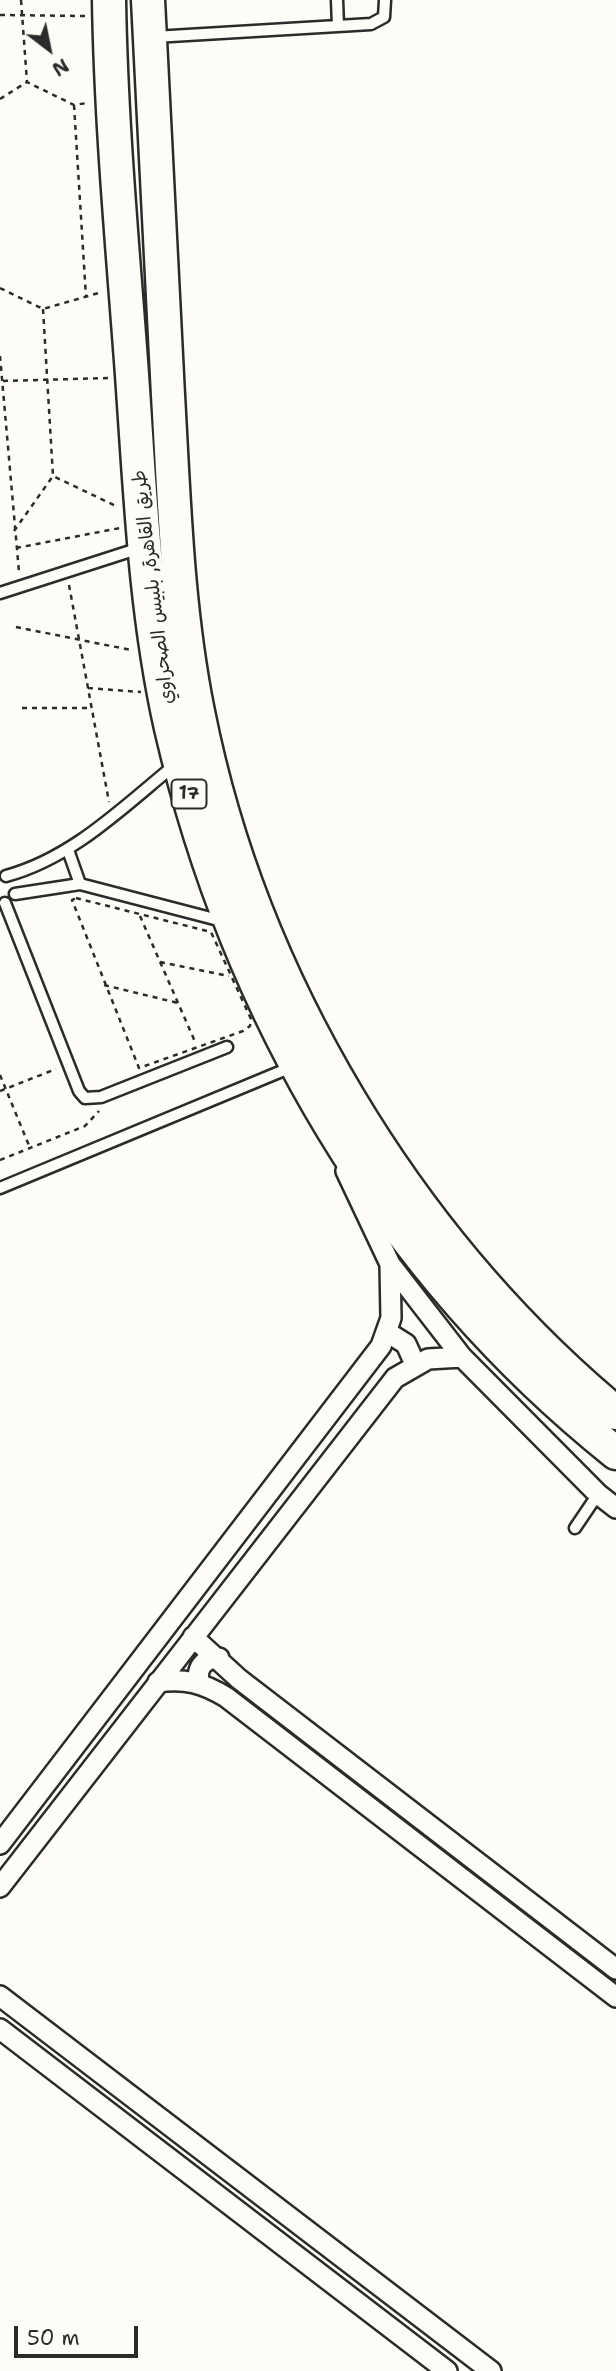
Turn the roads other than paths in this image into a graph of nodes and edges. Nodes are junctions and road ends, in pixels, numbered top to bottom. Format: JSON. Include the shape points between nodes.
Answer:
{"nodes":[{"id":1,"x":148,"y":0,"type":"edge"},
{"id":2,"x":337,"y":0,"type":"edge"},
{"id":3,"x":385,"y":0,"type":"edge"},
{"id":4,"x":109,"y":18,"type":"edge"},
{"id":5,"x":338,"y":26,"type":"junction"},
{"id":6,"x":150,"y":38,"type":"junction"},
{"id":7,"x":111,"y":103,"type":"junction"},
{"id":8,"x":153,"y":103,"type":"junction"},
{"id":9,"x":138,"y":534,"type":"junction"},
{"id":10,"x":0,"y":593,"type":"edge"},
{"id":11,"x":180,"y":761,"type":"junction"},
{"id":12,"x":68,"y":850,"type":"junction"},
{"id":13,"x":3,"y":876,"type":"edge"},
{"id":14,"x":80,"y":884,"type":"junction"},
{"id":15,"x":15,"y":894,"type":"junction"},
{"id":16,"x":2,"y":902,"type":"edge"},
{"id":17,"x":230,"y":923,"type":"junction"},
{"id":18,"x":227,"y":1048,"type":"dead end"},
{"id":19,"x":295,"y":1066,"type":"junction"},
{"id":20,"x":319,"y":1110,"type":"junction"},
{"id":21,"x":0,"y":1188,"type":"edge"},
{"id":22,"x":390,"y":1264,"type":"junction"},
{"id":23,"x":387,"y":1332,"type":"junction"},
{"id":24,"x":462,"y":1357,"type":"junction"},
{"id":25,"x":415,"y":1364,"type":"junction"},
{"id":26,"x":616,"y":1413,"type":"edge"},
{"id":27,"x":616,"y":1453,"type":"edge"},
{"id":28,"x":598,"y":1494,"type":"junction"},
{"id":29,"x":616,"y":1508,"type":"edge"},
{"id":30,"x":575,"y":1528,"type":"dead end"},
{"id":31,"x":194,"y":1637,"type":"junction"},
{"id":32,"x":219,"y":1658,"type":"junction"},
{"id":33,"x":158,"y":1682,"type":"junction"},
{"id":34,"x":200,"y":1684,"type":"junction"},
{"id":35,"x":33,"y":1800,"type":"junction"},
{"id":36,"x":56,"y":1815,"type":"junction"},
{"id":37,"x":5,"y":1837,"type":"edge"},
{"id":38,"x":33,"y":1844,"type":"junction"},
{"id":39,"x":0,"y":1887,"type":"edge"},
{"id":40,"x":616,"y":1969,"type":"edge"},
{"id":41,"x":0,"y":1996,"type":"edge"},
{"id":42,"x":616,"y":1997,"type":"edge"},
{"id":43,"x":0,"y":2029,"type":"edge"},
{"id":44,"x":447,"y":2371,"type":"edge"},
{"id":45,"x":491,"y":2371,"type":"edge"}],
"edges":[{"from":1,"to":6,"type":"highway","name":"طريق القاهرة, بلبيس الصحراوي","number":"17"},
{"from":2,"to":5,"type":"lane"},
{"from":3,"to":5,"type":"lane","via":[[385,12],[377,23]]},
{"from":4,"to":6,"type":"highway","via":[[125,45]]},
{"from":4,"to":7,"type":"highway","name":"طريق القاهرة, بلبيس الصحراوي","number":"17"},
{"from":5,"to":6,"type":"lane"},
{"from":6,"to":8,"type":"highway","name":"طريق القاهرة, بلبيس الصحراوي","number":"17"},
{"from":7,"to":8,"type":"highway","via":[[137,93]]},
{"from":7,"to":9,"type":"highway","name":"طريق القاهرة, بلبيس الصحراوي","number":"17","via":[[132,377]]},
{"from":8,"to":26,"type":"highway","name":"طريق القاهرة, بلبيس الصحراوي","number":"17","via":[[176,539],[186,641],[211,766],[242,869],[306,1018],[388,1157],[486,1285]]},
{"from":9,"to":10,"type":"lane","via":[[66,571]]},
{"from":9,"to":11,"type":"highway","name":"طريق القاهرة, بلبيس الصحراوي","number":"17"},
{"from":11,"to":12,"type":"lane"},
{"from":11,"to":17,"type":"highway","name":"طريق القاهرة, بلبيس الصحراوي","number":"17"},
{"from":12,"to":13,"type":"lane","via":[[39,866]]},
{"from":12,"to":14,"type":"lane"},
{"from":13,"to":15,"type":"lane","via":[[16,886]]},
{"from":14,"to":15,"type":"lane"},
{"from":14,"to":17,"type":"lane"},
{"from":15,"to":16,"type":"lane"},
{"from":16,"to":18,"type":"lane","via":[[82,1095],[101,1097],[200,1052]]},
{"from":17,"to":19,"type":"highway","name":"طريق القاهرة, بلبيس الصحراوي","number":"17"},
{"from":19,"to":20,"type":"highway","name":"طريق القاهرة, بلبيس الصحراوي","number":"17"},
{"from":19,"to":21,"type":"lane"},
{"from":20,"to":22,"type":"street"},
{"from":20,"to":27,"type":"highway","name":"طريق القاهرة, بلبيس الصحراوي","number":"17","via":[[403,1236],[464,1310],[522,1370]]},
{"from":22,"to":23,"type":"street"},
{"from":22,"to":24,"type":"street"},
{"from":23,"to":25,"type":"street","via":[[406,1344]]},
{"from":23,"to":35,"type":"street","via":[[381,1346]]},
{"from":24,"to":25,"type":"street"},
{"from":24,"to":28,"type":"street"},
{"from":25,"to":31,"type":"street","via":[[396,1378]]},
{"from":28,"to":29,"type":"street"},
{"from":28,"to":30,"type":"lane"},
{"from":31,"to":32,"type":"street"},
{"from":31,"to":33,"type":"street"},
{"from":32,"to":34,"type":"street","via":[[201,1665]]},
{"from":32,"to":40,"type":"street","via":[[239,1679]]},
{"from":33,"to":34,"type":"street"},
{"from":33,"to":36,"type":"street"},
{"from":34,"to":42,"type":"street","via":[[226,1697]]},
{"from":35,"to":36,"type":"street","via":[[42,1814]]},
{"from":35,"to":37,"type":"street"},
{"from":36,"to":38,"type":"street"},
{"from":37,"to":38,"type":"street","via":[[27,1834]]},
{"from":38,"to":39,"type":"street"},
{"from":41,"to":45,"type":"street"},
{"from":43,"to":44,"type":"street"}]}
